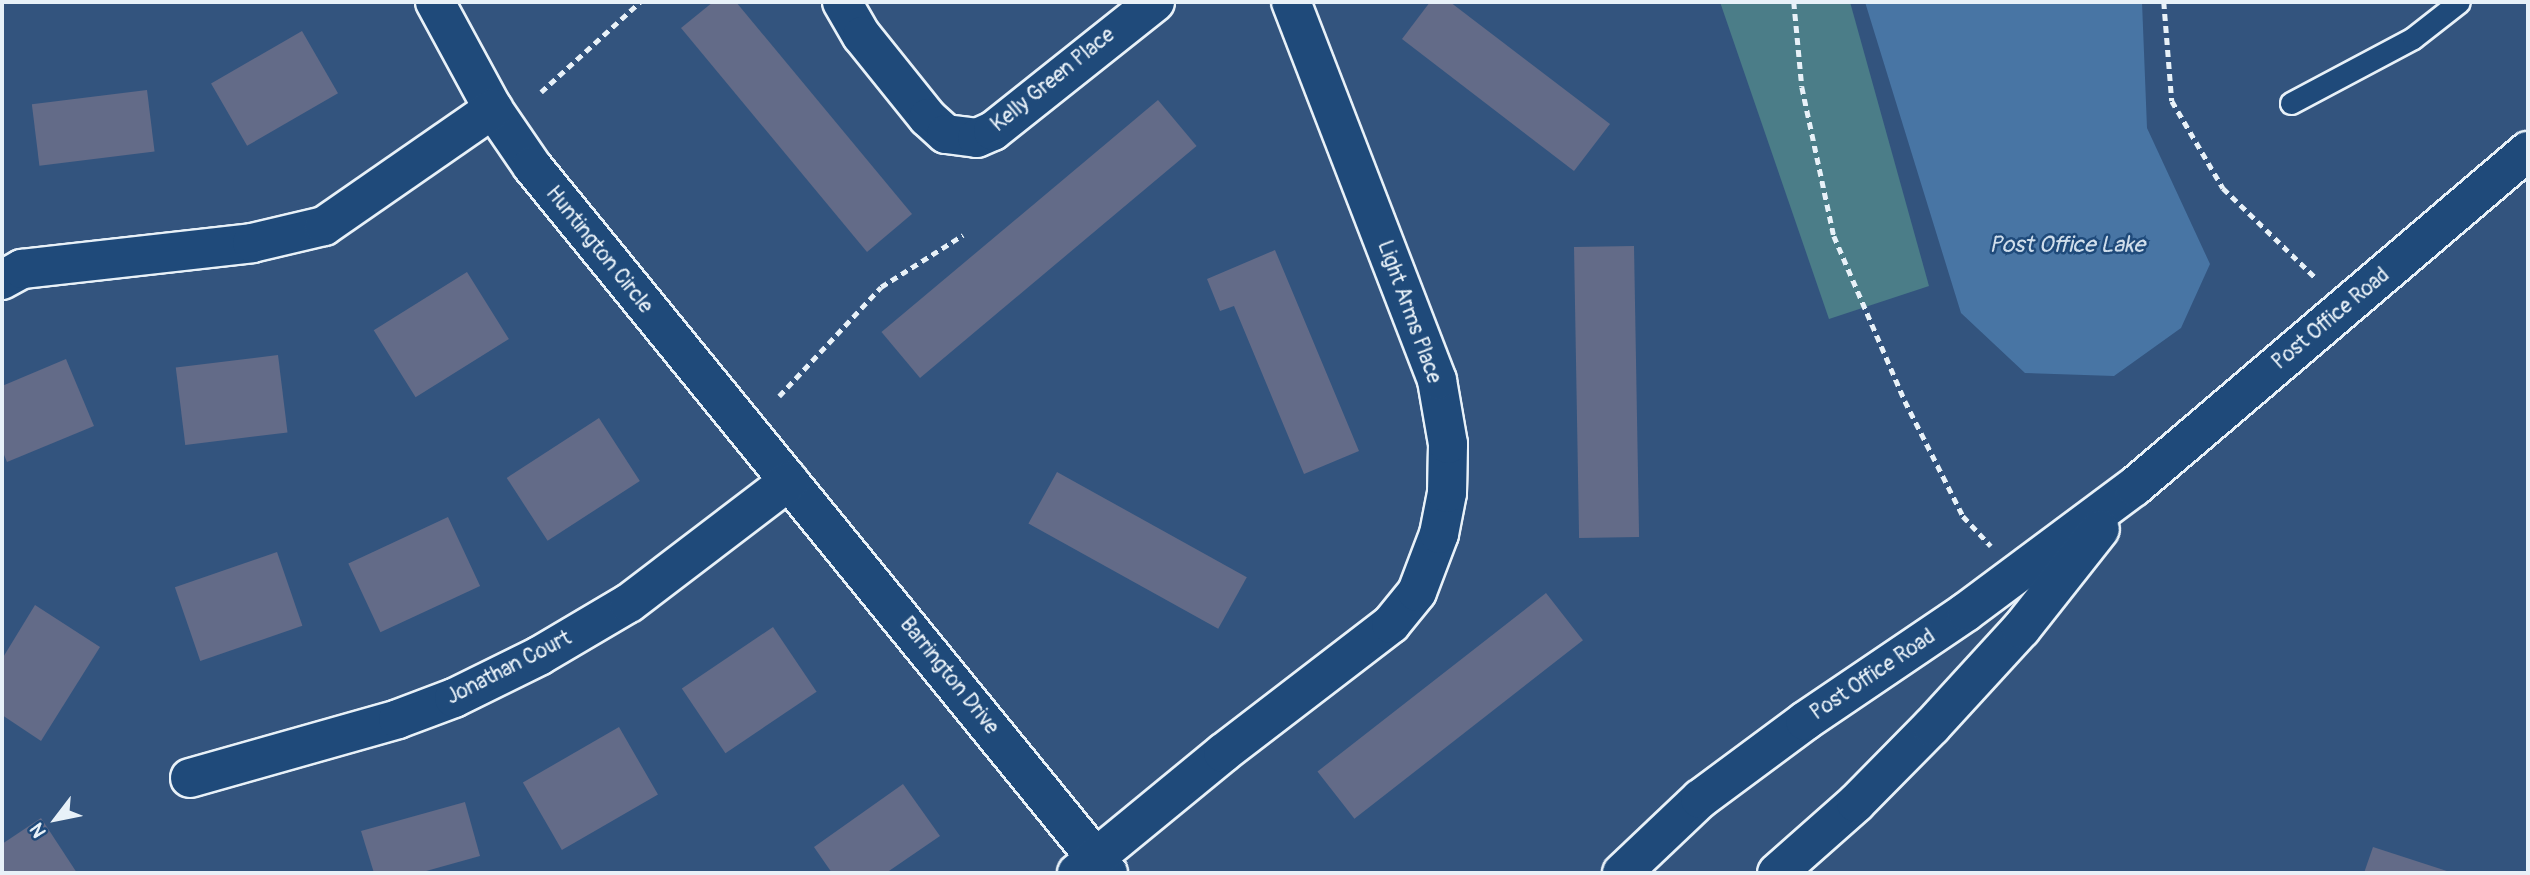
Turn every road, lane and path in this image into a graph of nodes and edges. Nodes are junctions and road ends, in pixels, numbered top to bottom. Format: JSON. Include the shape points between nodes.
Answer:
{"nodes":[{"id":1,"x":435,"y":2,"type":"edge"},
{"id":2,"x":640,"y":2,"type":"edge"},
{"id":3,"x":842,"y":2,"type":"edge"},
{"id":4,"x":1154,"y":2,"type":"edge"},
{"id":5,"x":1291,"y":2,"type":"edge"},
{"id":6,"x":1794,"y":2,"type":"edge"},
{"id":7,"x":2164,"y":2,"type":"edge"},
{"id":8,"x":2459,"y":2,"type":"edge"},
{"id":9,"x":541,"y":92,"type":"dead end"},
{"id":10,"x":2291,"y":103,"type":"dead end"},
{"id":11,"x":493,"y":109,"type":"junction"},
{"id":12,"x":2528,"y":151,"type":"edge"},
{"id":13,"x":963,"y":235,"type":"dead end"},
{"id":14,"x":2,"y":280,"type":"edge"},
{"id":15,"x":2325,"y":286,"type":"dead end"},
{"id":16,"x":779,"y":396,"type":"dead end"},
{"id":17,"x":789,"y":481,"type":"junction"},
{"id":18,"x":2134,"y":487,"type":"junction"},
{"id":19,"x":1999,"y":550,"type":"dead end"},
{"id":20,"x":190,"y":778,"type":"dead end"},
{"id":21,"x":1094,"y":868,"type":"edge"},
{"id":22,"x":1622,"y":873,"type":"edge"},
{"id":23,"x":1777,"y":873,"type":"edge"}],
"edges":[{"from":1,"to":11,"type":"street","name":"Huntington Circle"},
{"from":2,"to":9,"type":"path"},
{"from":3,"to":4,"type":"street","name":"Kelly Green Place","via":[[862,36],[928,118],[946,134],[969,138],[993,131]]},
{"from":5,"to":21,"type":"street","name":"Light Arms Place","via":[[1437,380],[1448,444],[1447,493],[1439,534],[1417,592],[1391,624],[1223,753]]},
{"from":6,"to":19,"type":"path","via":[[1802,87],[1834,236],[1905,401],[1963,516]]},
{"from":7,"to":15,"type":"path","via":[[2172,101],[2223,188]]},
{"from":8,"to":10,"type":"lane","via":[[2413,38]]},
{"from":11,"to":14,"type":"street","via":[[324,226],[252,243],[22,269]]},
{"from":11,"to":17,"type":"street","name":"Huntington Circle","via":[[594,245]]},
{"from":12,"to":18,"type":"street","name":"Post Office Road"},
{"from":13,"to":16,"type":"path","via":[[881,287]]},
{"from":17,"to":20,"type":"street","name":"Jonathan Court","via":[[629,603],[540,656],[454,698],[398,719]]},
{"from":17,"to":21,"type":"street","name":"Barrington Drive"},
{"from":18,"to":22,"type":"street","name":"Post Office Road","via":[[1700,799]]},
{"from":18,"to":23,"type":"street","name":"Post Office Road","via":[[2021,629],[1931,726]]}]}
